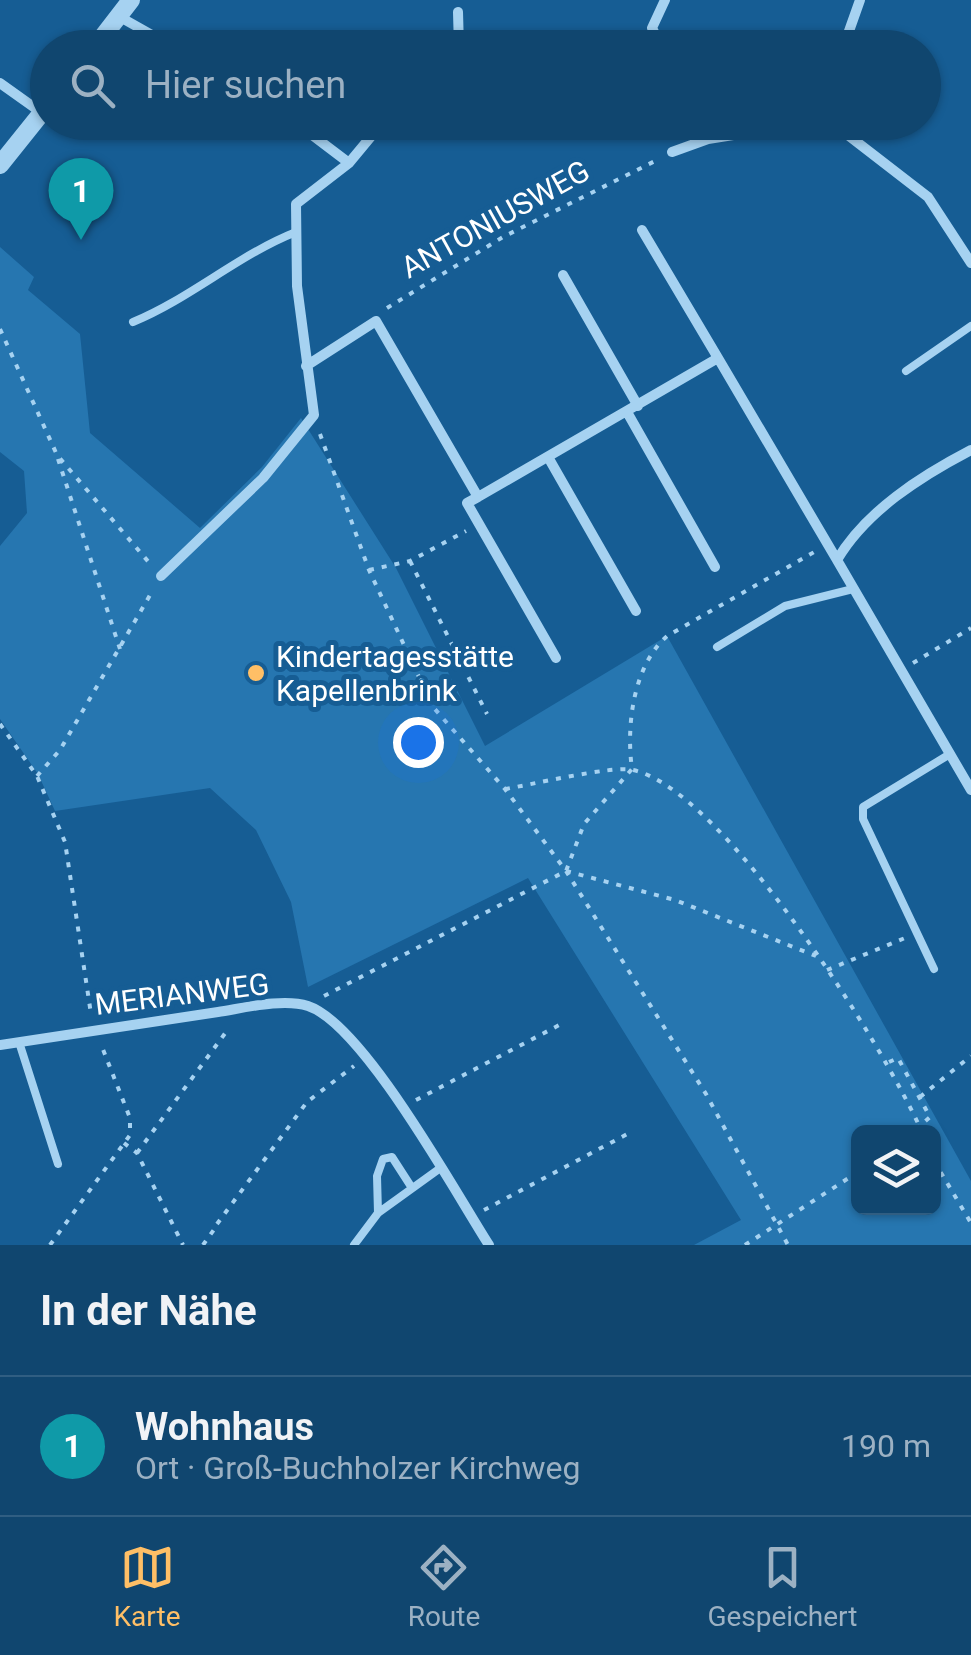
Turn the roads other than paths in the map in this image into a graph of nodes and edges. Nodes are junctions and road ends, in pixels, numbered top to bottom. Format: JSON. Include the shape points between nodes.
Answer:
{"nodes":[{"id":1,"x":131,"y":0,"type":"edge"},
{"id":2,"x":665,"y":0,"type":"edge"},
{"id":3,"x":860,"y":0,"type":"edge"},
{"id":4,"x":458,"y":12,"type":"dead end"},
{"id":5,"x":120,"y":16,"type":"junction"},
{"id":6,"x":109,"y":30,"type":"edge"},
{"id":7,"x":144,"y":30,"type":"edge"},
{"id":8,"x":458,"y":30,"type":"edge"},
{"id":9,"x":653,"y":30,"type":"edge"},
{"id":10,"x":849,"y":30,"type":"edge"},
{"id":11,"x":0,"y":83,"type":"edge"},
{"id":12,"x":30,"y":101,"type":"edge"},
{"id":13,"x":30,"y":126,"type":"edge"},
{"id":14,"x":319,"y":140,"type":"edge"},
{"id":15,"x":368,"y":140,"type":"edge"},
{"id":16,"x":705,"y":140,"type":"edge"},
{"id":17,"x":854,"y":140,"type":"edge"},
{"id":18,"x":672,"y":152,"type":"road end"},
{"id":19,"x":349,"y":163,"type":"junction"},
{"id":20,"x":0,"y":164,"type":"edge"},
{"id":21,"x":642,"y":230,"type":"dead end"},
{"id":22,"x":296,"y":232,"type":"junction"},
{"id":23,"x":971,"y":263,"type":"edge"},
{"id":24,"x":563,"y":275,"type":"dead end"},
{"id":25,"x":134,"y":322,"type":"dead end"},
{"id":26,"x":971,"y":326,"type":"edge"},
{"id":27,"x":718,"y":358,"type":"junction"},
{"id":28,"x":306,"y":366,"type":"junction"},
{"id":29,"x":906,"y":371,"type":"dead end"},
{"id":30,"x":632,"y":409,"type":"junction"},
{"id":31,"x":971,"y":450,"type":"edge"},
{"id":32,"x":548,"y":458,"type":"junction"},
{"id":33,"x":478,"y":497,"type":"junction"},
{"id":34,"x":836,"y":560,"type":"junction"},
{"id":35,"x":715,"y":566,"type":"dead end"},
{"id":36,"x":161,"y":576,"type":"road end"},
{"id":37,"x":852,"y":589,"type":"junction"},
{"id":38,"x":636,"y":611,"type":"dead end"},
{"id":39,"x":716,"y":647,"type":"dead end"},
{"id":40,"x":556,"y":658,"type":"dead end"},
{"id":41,"x":950,"y":754,"type":"junction"},
{"id":42,"x":971,"y":790,"type":"edge"},
{"id":43,"x":934,"y":969,"type":"dead end"},
{"id":44,"x":19,"y":1042,"type":"junction"},
{"id":45,"x":0,"y":1046,"type":"edge"},
{"id":46,"x":58,"y":1164,"type":"dead end"},
{"id":47,"x":439,"y":1169,"type":"junction"},
{"id":48,"x":412,"y":1188,"type":"junction"},
{"id":49,"x":378,"y":1213,"type":"junction"},
{"id":50,"x":354,"y":1245,"type":"edge"},
{"id":51,"x":490,"y":1245,"type":"edge"}],
"edges":[{"from":1,"to":5,"type":"street"},
{"from":2,"to":9,"type":"street"},
{"from":3,"to":10,"type":"street"},
{"from":4,"to":8,"type":"street"},
{"from":5,"to":6,"type":"street"},
{"from":5,"to":7,"type":"street"},
{"from":11,"to":12,"type":"street"},
{"from":13,"to":20,"type":"street"},
{"from":14,"to":19,"type":"street"},
{"from":15,"to":19,"type":"street"},
{"from":16,"to":18,"type":"street"},
{"from":17,"to":23,"type":"street","via":[[928,197]]},
{"from":19,"to":22,"type":"street","via":[[296,204]]},
{"from":21,"to":27,"type":"street"},
{"from":22,"to":25,"type":"lane","via":[[256,248]]},
{"from":22,"to":28,"type":"street"},
{"from":24,"to":30,"type":"street"},
{"from":26,"to":29,"type":"lane"},
{"from":27,"to":30,"type":"street"},
{"from":27,"to":34,"type":"street"},
{"from":28,"to":33,"type":"street","via":[[376,321]]},
{"from":28,"to":36,"type":"street","via":[[314,416],[263,478]]},
{"from":30,"to":32,"type":"street"},
{"from":30,"to":35,"type":"street"},
{"from":31,"to":34,"type":"street","via":[[884,507]]},
{"from":32,"to":33,"type":"street"},
{"from":32,"to":38,"type":"street"},
{"from":33,"to":40,"type":"street","via":[[467,503]]},
{"from":34,"to":37,"type":"street"},
{"from":37,"to":39,"type":"lane","via":[[785,606]]},
{"from":37,"to":41,"type":"street"},
{"from":41,"to":42,"type":"street"},
{"from":41,"to":43,"type":"lane","via":[[864,806],[863,819]]},
{"from":44,"to":45,"type":"street","name":"MERIANWEG"},
{"from":44,"to":46,"type":"lane"},
{"from":44,"to":47,"type":"street","name":"MERIANWEG","via":[[244,1008],[307,1005],[342,1026],[403,1107]]},
{"from":47,"to":48,"type":"lane"},
{"from":47,"to":51,"type":"street","name":"MERIANWEG"},
{"from":48,"to":49,"type":"lane"},
{"from":48,"to":49,"type":"lane","via":[[392,1157],[385,1158]]},
{"from":49,"to":50,"type":"lane"}]}
